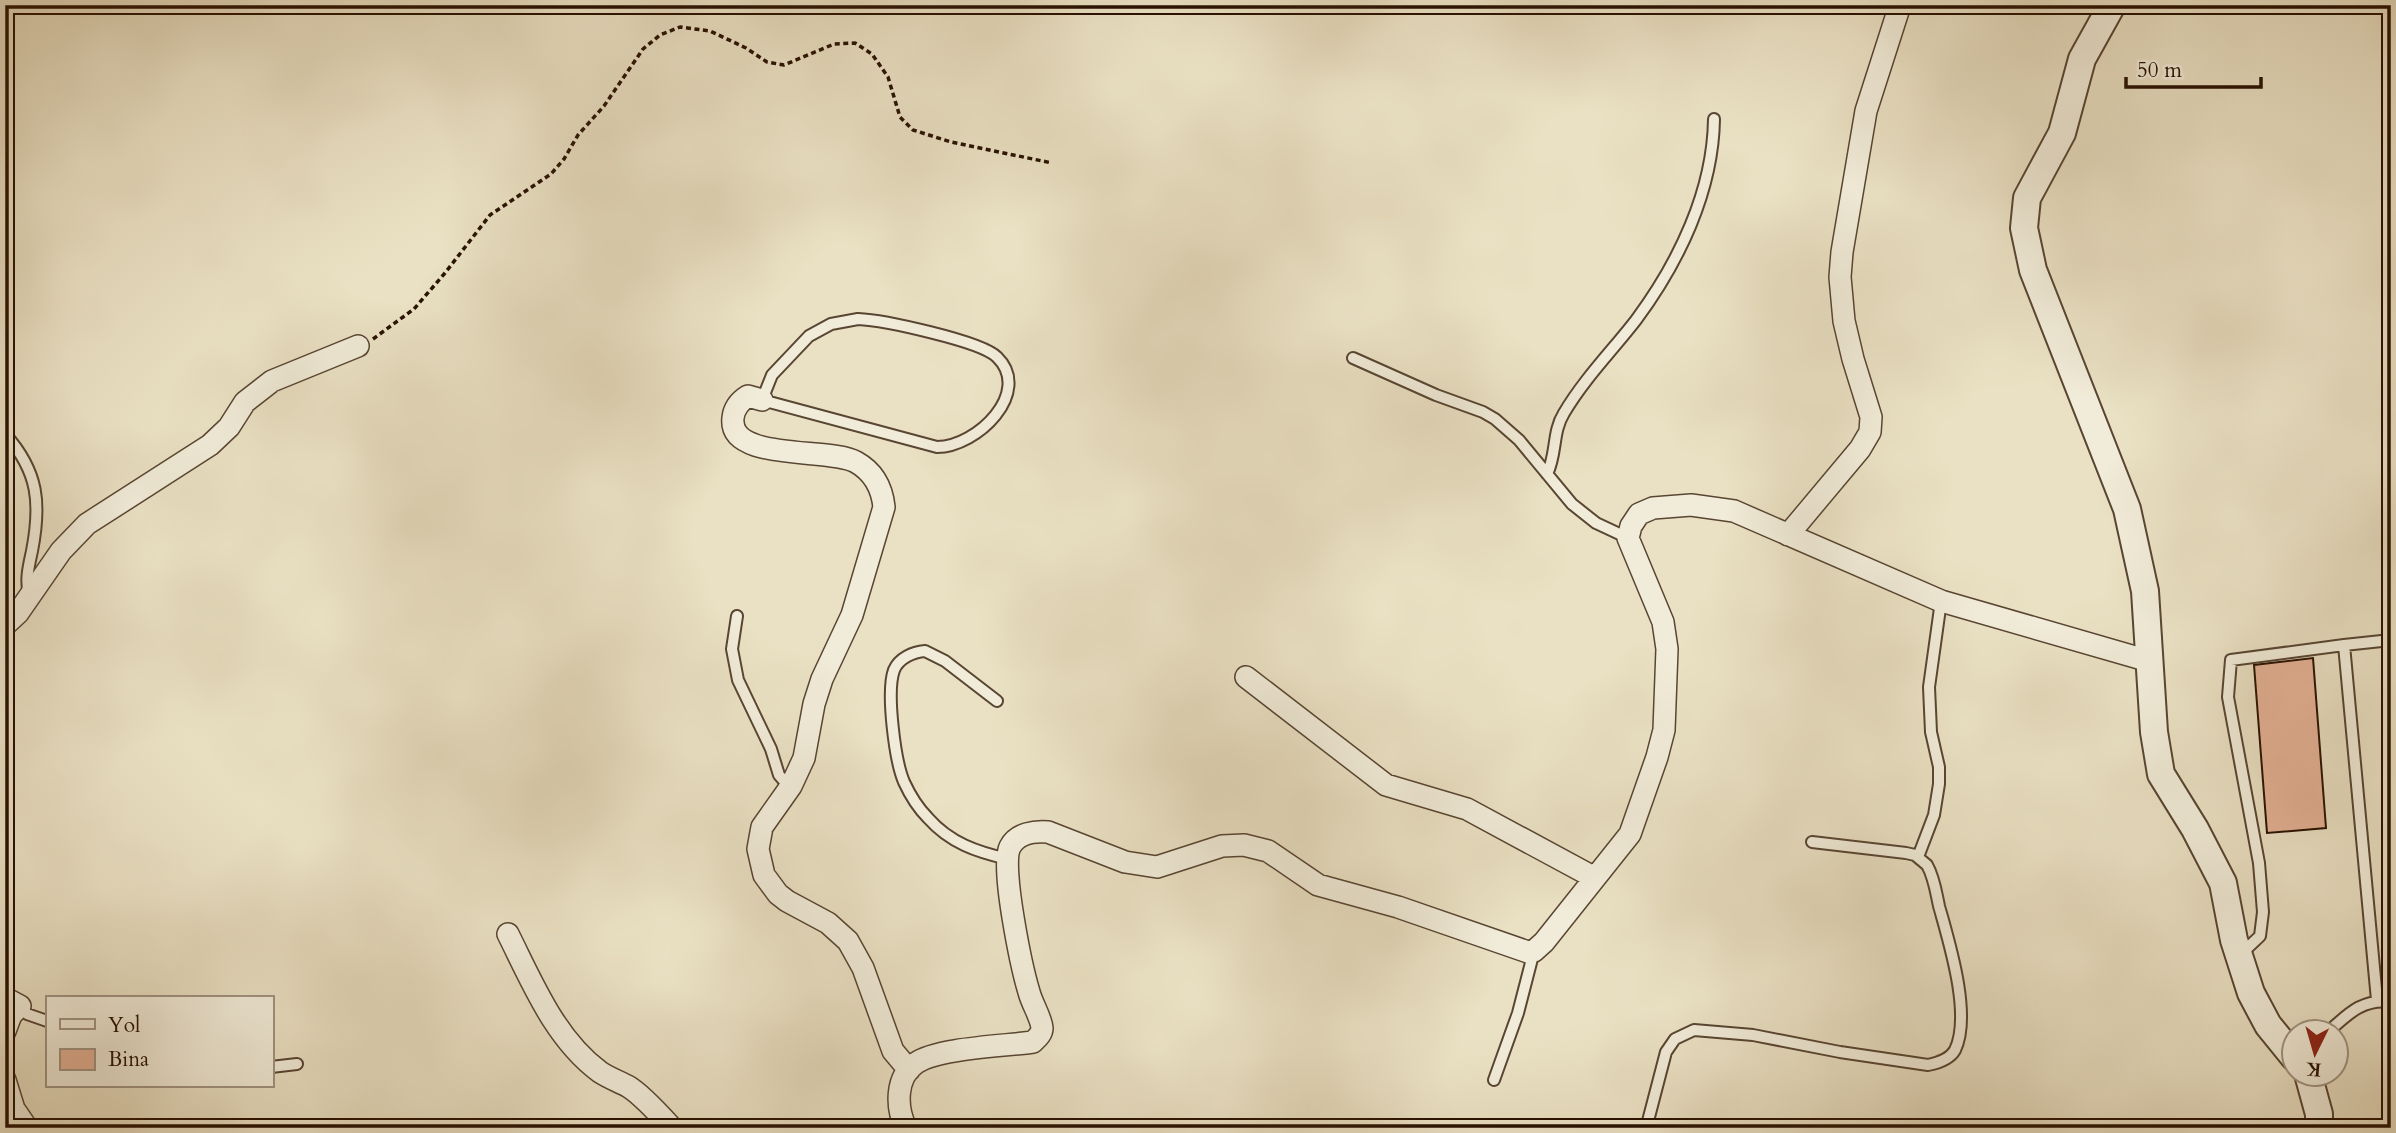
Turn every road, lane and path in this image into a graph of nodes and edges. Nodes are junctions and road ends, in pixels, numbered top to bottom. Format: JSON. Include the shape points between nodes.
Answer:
{"nodes":[{"id":1,"x":1900,"y":5,"type":"edge"},
{"id":2,"x":2112,"y":5,"type":"edge"},
{"id":3,"x":1714,"y":119,"type":"dead end"},
{"id":4,"x":1052,"y":163,"type":"dead end"},
{"id":5,"x":358,"y":346,"type":"joint"},
{"id":6,"x":1353,"y":358,"type":"dead end"},
{"id":7,"x":762,"y":400,"type":"junction"},
{"id":8,"x":5,"y":434,"type":"edge"},
{"id":9,"x":1547,"y":474,"type":"junction"},
{"id":10,"x":1788,"y":535,"type":"junction"},
{"id":11,"x":1628,"y":538,"type":"junction"},
{"id":12,"x":30,"y":597,"type":"junction"},
{"id":13,"x":1941,"y":601,"type":"junction"},
{"id":14,"x":737,"y":616,"type":"dead end"},
{"id":15,"x":5,"y":625,"type":"edge"},
{"id":16,"x":2391,"y":640,"type":"edge"},
{"id":17,"x":2344,"y":645,"type":"junction"},
{"id":18,"x":2149,"y":661,"type":"junction"},
{"id":19,"x":1246,"y":677,"type":"dead end"},
{"id":20,"x":997,"y":701,"type":"dead end"},
{"id":21,"x":792,"y":786,"type":"junction"},
{"id":22,"x":1812,"y":842,"type":"dead end"},
{"id":23,"x":1918,"y":857,"type":"junction"},
{"id":24,"x":1008,"y":859,"type":"junction"},
{"id":25,"x":1595,"y":878,"type":"junction"},
{"id":26,"x":508,"y":934,"type":"dead end"},
{"id":27,"x":1534,"y":951,"type":"junction"},
{"id":28,"x":2239,"y":956,"type":"junction"},
{"id":29,"x":2377,"y":1000,"type":"junction"},
{"id":30,"x":13,"y":1002,"type":"edge"},
{"id":31,"x":2391,"y":1002,"type":"edge"},
{"id":32,"x":2344,"y":1018,"type":"edge"},
{"id":33,"x":46,"y":1021,"type":"edge"},
{"id":34,"x":5,"y":1031,"type":"edge"},
{"id":35,"x":2280,"y":1040,"type":"edge"},
{"id":36,"x":297,"y":1063,"type":"dead end"},
{"id":37,"x":273,"y":1067,"type":"edge"},
{"id":38,"x":909,"y":1070,"type":"junction"},
{"id":39,"x":5,"y":1080,"type":"edge"},
{"id":40,"x":1494,"y":1080,"type":"dead end"},
{"id":41,"x":2312,"y":1088,"type":"edge"},
{"id":42,"x":1648,"y":1121,"type":"dead end"},
{"id":43,"x":27,"y":1128,"type":"edge"},
{"id":44,"x":672,"y":1128,"type":"edge"},
{"id":45,"x":906,"y":1128,"type":"edge"},
{"id":46,"x":2319,"y":1128,"type":"edge"}],
"edges":[{"from":1,"to":10,"type":"street","via":[[1866,111],[1840,277],[1844,321],[1871,417],[1870,432]]},
{"from":2,"to":18,"type":"street","via":[[2082,59],[2062,133],[2027,198],[2024,228],[2032,270],[2127,509],[2145,591]]},
{"from":3,"to":9,"type":"lane","via":[[1707,180],[1680,247],[1651,298],[1562,416]]},
{"from":4,"to":5,"type":"path","via":[[913,130],[900,117],[888,77],[872,54],[855,43],[834,44],[784,65],[766,62],[710,31],[680,26],[643,50],[551,174],[490,215],[414,309]]},
{"from":5,"to":12,"type":"street","via":[[257,391],[210,445],[87,524],[61,551]]},
{"from":6,"to":9,"type":"lane","via":[[1495,419]]},
{"from":7,"to":7,"type":"lane","via":[[926,446],[949,447],[974,437],[995,418],[1009,382],[1004,365],[985,348],[858,319],[831,324],[809,335],[772,375]]},
{"from":7,"to":21,"type":"street","via":[[748,396],[736,407],[733,429],[741,440],[857,462],[873,476],[884,507],[846,633],[814,704],[804,758]]},
{"from":8,"to":12,"type":"lane","via":[[30,472],[37,497],[38,522],[27,582]]},
{"from":9,"to":11,"type":"lane","via":[[1572,504],[1596,523]]},
{"from":10,"to":11,"type":"street","via":[[1734,511],[1691,505],[1653,508],[1639,514]]},
{"from":10,"to":13,"type":"street"},
{"from":11,"to":25,"type":"street","via":[[1663,622],[1667,649],[1664,730],[1630,834]]},
{"from":12,"to":15,"type":"street"},
{"from":13,"to":18,"type":"street"},
{"from":13,"to":23,"type":"lane","via":[[1929,687],[1939,785],[1934,815]]},
{"from":14,"to":21,"type":"lane","via":[[732,649],[738,680],[779,775]]},
{"from":16,"to":17,"type":"lane"},
{"from":17,"to":28,"type":"lane","via":[[2231,660],[2228,697],[2259,863],[2263,912],[2260,936]]},
{"from":17,"to":29,"type":"lane"},
{"from":18,"to":28,"type":"street","via":[[2161,774],[2223,883]]},
{"from":19,"to":25,"type":"street","via":[[1386,785],[1467,809]]},
{"from":20,"to":24,"type":"lane","via":[[925,650],[905,657],[894,670],[894,738],[909,793],[927,818],[952,840]]},
{"from":21,"to":38,"type":"street","via":[[762,827],[758,849],[764,876],[778,894],[828,923],[848,942],[863,968],[893,1051]]},
{"from":22,"to":23,"type":"lane"},
{"from":23,"to":42,"type":"lane","via":[[1930,870],[1956,972],[1960,1012],[1955,1051],[1942,1061],[1921,1064],[1753,1035],[1694,1030],[1675,1039],[1666,1052]]},
{"from":24,"to":27,"type":"street","via":[[1010,847],[1035,831],[1125,862],[1157,867],[1222,846],[1244,845],[1268,851],[1318,885]]},
{"from":24,"to":38,"type":"street","via":[[1017,948],[1040,1034],[1033,1042],[933,1055]]},
{"from":25,"to":27,"type":"street"},
{"from":26,"to":44,"type":"street","via":[[556,1025],[577,1050],[600,1072],[632,1089]]},
{"from":27,"to":40,"type":"lane"},
{"from":28,"to":35,"type":"street","via":[[2251,993]]},
{"from":29,"to":31,"type":"lane"},
{"from":29,"to":32,"type":"lane","via":[[2358,1006]]},
{"from":30,"to":33,"type":"lane","via":[[27,1014]]},
{"from":30,"to":34,"type":"street"},
{"from":36,"to":37,"type":"lane"},
{"from":38,"to":45,"type":"street","via":[[898,1099]]},
{"from":39,"to":43,"type":"street","via":[[14,1109]]},
{"from":41,"to":46,"type":"street"}]}
